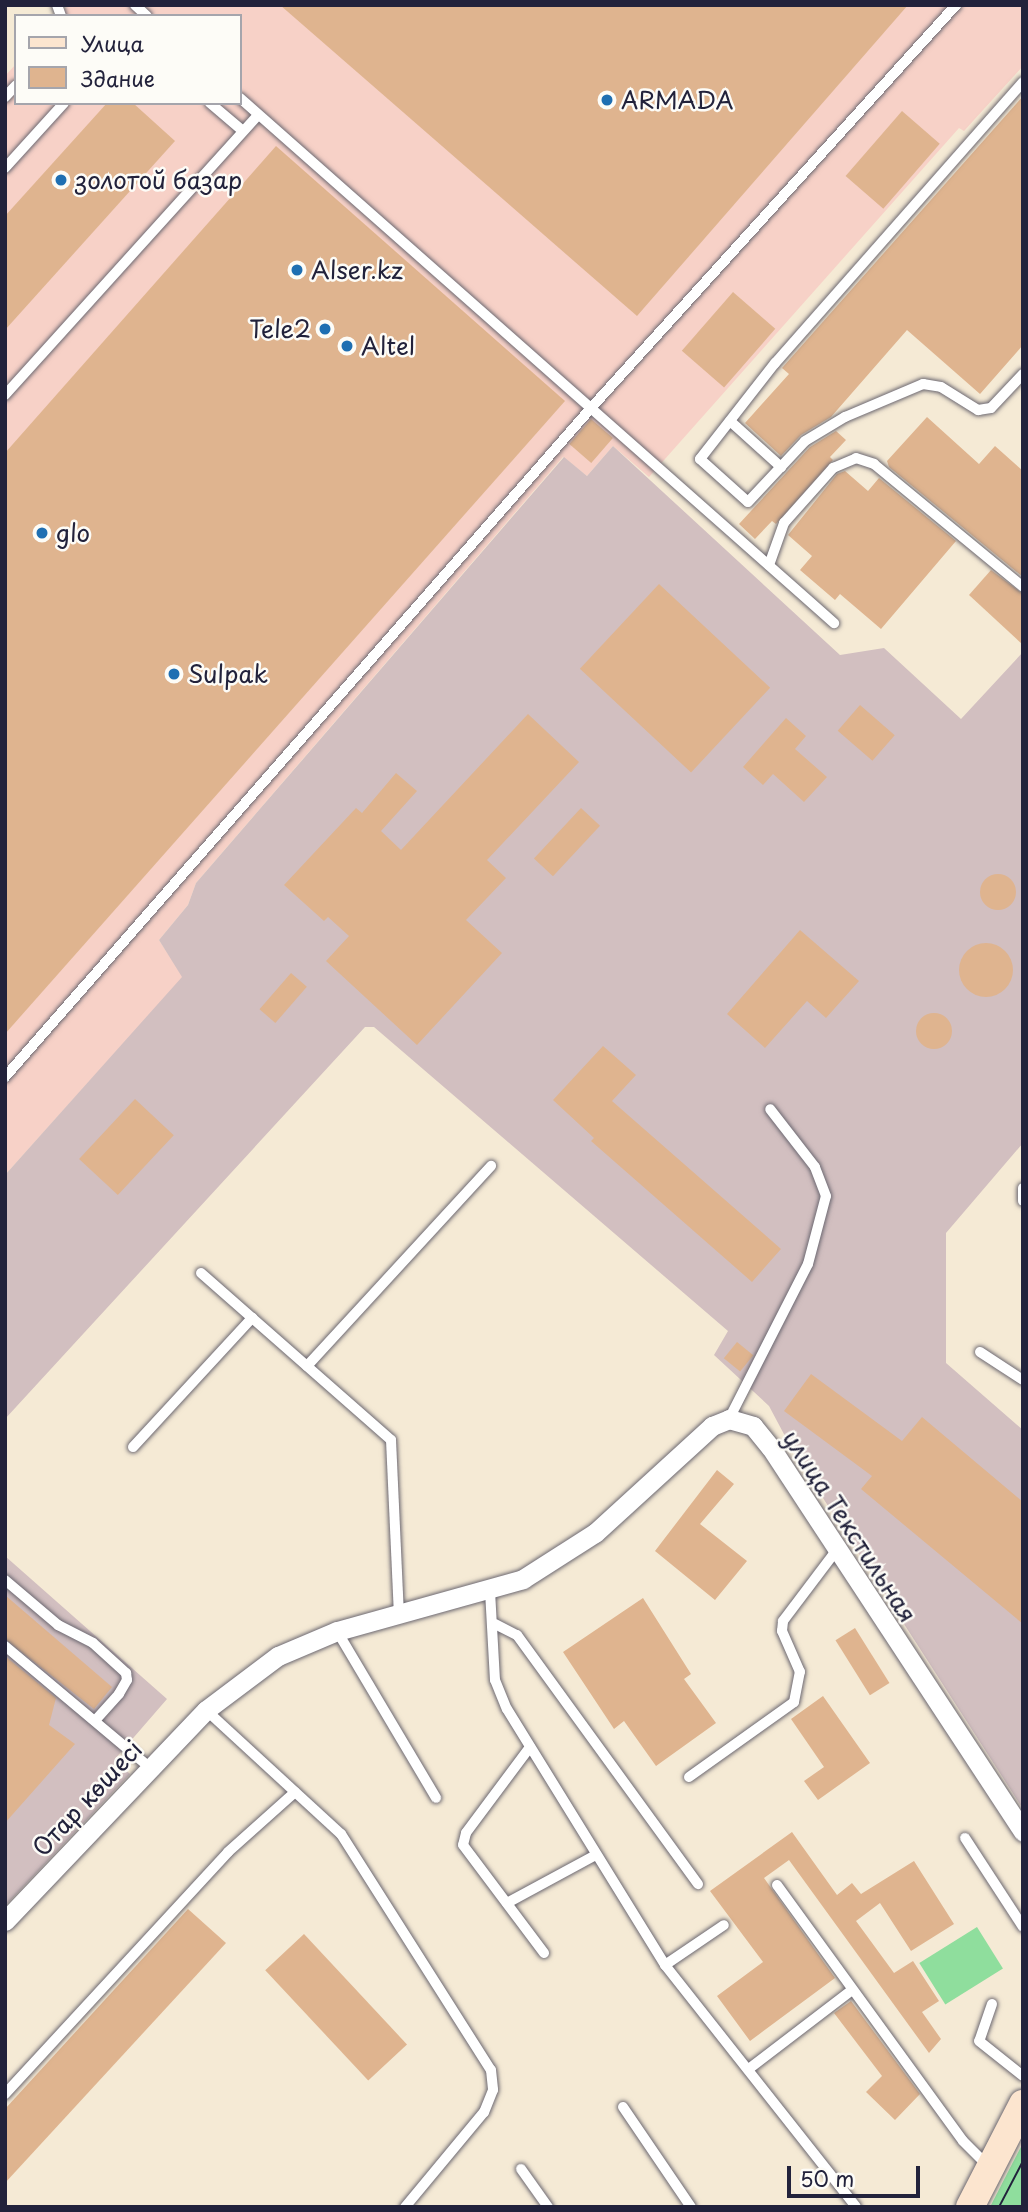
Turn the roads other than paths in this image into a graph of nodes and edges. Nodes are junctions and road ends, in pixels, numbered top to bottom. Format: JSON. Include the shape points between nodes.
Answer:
{"nodes":[{"id":1,"x":957,"y":5,"type":"edge"},
{"id":2,"x":1023,"y":82,"type":"edge"},
{"id":3,"x":242,"y":100,"type":"edge"},
{"id":4,"x":62,"y":105,"type":"edge"},
{"id":5,"x":212,"y":105,"type":"edge"},
{"id":6,"x":258,"y":115,"type":"junction"},
{"id":7,"x":243,"y":131,"type":"junction"},
{"id":8,"x":5,"y":168,"type":"edge"},
{"id":9,"x":1023,"y":374,"type":"edge"},
{"id":10,"x":5,"y":395,"type":"edge"},
{"id":11,"x":591,"y":408,"type":"junction"},
{"id":12,"x":730,"y":421,"type":"junction"},
{"id":13,"x":780,"y":467,"type":"junction"},
{"id":14,"x":769,"y":565,"type":"junction"},
{"id":15,"x":1023,"y":587,"type":"edge"},
{"id":16,"x":834,"y":623,"type":"dead end"},
{"id":17,"x":5,"y":1077,"type":"edge"},
{"id":18,"x":770,"y":1109,"type":"dead end"},
{"id":19,"x":491,"y":1166,"type":"dead end"},
{"id":20,"x":1023,"y":1188,"type":"edge"},
{"id":21,"x":1023,"y":1201,"type":"edge"},
{"id":22,"x":201,"y":1273,"type":"dead end"},
{"id":23,"x":252,"y":1318,"type":"junction"},
{"id":24,"x":980,"y":1352,"type":"dead end"},
{"id":25,"x":307,"y":1366,"type":"junction"},
{"id":26,"x":1023,"y":1380,"type":"edge"},
{"id":27,"x":729,"y":1419,"type":"junction"},
{"id":28,"x":133,"y":1447,"type":"dead end"},
{"id":29,"x":836,"y":1551,"type":"junction"},
{"id":30,"x":5,"y":1580,"type":"edge"},
{"id":31,"x":490,"y":1591,"type":"junction"},
{"id":32,"x":399,"y":1615,"type":"junction"},
{"id":33,"x":495,"y":1624,"type":"junction"},
{"id":34,"x":337,"y":1631,"type":"junction"},
{"id":35,"x":5,"y":1646,"type":"edge"},
{"id":36,"x":206,"y":1710,"type":"junction"},
{"id":37,"x":95,"y":1721,"type":"junction"},
{"id":38,"x":530,"y":1747,"type":"junction"},
{"id":39,"x":149,"y":1767,"type":"junction"},
{"id":40,"x":689,"y":1777,"type":"dead end"},
{"id":41,"x":295,"y":1792,"type":"junction"},
{"id":42,"x":436,"y":1798,"type":"dead end"},
{"id":43,"x":1023,"y":1832,"type":"edge"},
{"id":44,"x":965,"y":1838,"type":"dead end"},
{"id":45,"x":594,"y":1856,"type":"junction"},
{"id":46,"x":698,"y":1884,"type":"dead end"},
{"id":47,"x":776,"y":1885,"type":"dead end"},
{"id":48,"x":507,"y":1903,"type":"junction"},
{"id":49,"x":5,"y":1922,"type":"edge"},
{"id":50,"x":724,"y":1925,"type":"dead end"},
{"id":51,"x":1023,"y":1927,"type":"edge"},
{"id":52,"x":544,"y":1953,"type":"dead end"},
{"id":53,"x":665,"y":1965,"type":"junction"},
{"id":54,"x":852,"y":1990,"type":"junction"},
{"id":55,"x":992,"y":2004,"type":"dead end"},
{"id":56,"x":750,"y":2068,"type":"junction"},
{"id":57,"x":1023,"y":2076,"type":"edge"},
{"id":58,"x":5,"y":2094,"type":"edge"},
{"id":59,"x":1023,"y":2104,"type":"edge"},
{"id":60,"x":623,"y":2107,"type":"dead end"},
{"id":61,"x":990,"y":2168,"type":"junction"},
{"id":62,"x":521,"y":2169,"type":"dead end"},
{"id":63,"x":405,"y":2207,"type":"edge"},
{"id":64,"x":548,"y":2207,"type":"edge"},
{"id":65,"x":691,"y":2207,"type":"edge"},
{"id":66,"x":856,"y":2207,"type":"edge"},
{"id":67,"x":970,"y":2207,"type":"edge"}],
"edges":[{"from":1,"to":11,"type":"lane"},
{"from":2,"to":12,"type":"lane"},
{"from":3,"to":6,"type":"lane"},
{"from":4,"to":8,"type":"lane"},
{"from":5,"to":7,"type":"lane"},
{"from":6,"to":7,"type":"lane"},
{"from":6,"to":11,"type":"lane"},
{"from":7,"to":10,"type":"lane"},
{"from":9,"to":13,"type":"lane","via":[[991,408],[978,410],[940,387],[923,384],[845,417],[804,441]]},
{"from":11,"to":14,"type":"lane"},
{"from":11,"to":17,"type":"lane"},
{"from":12,"to":13,"type":"lane"},
{"from":12,"to":13,"type":"lane","via":[[700,459],[748,502]]},
{"from":14,"to":15,"type":"lane","via":[[784,523],[833,468],[856,458],[874,464]]},
{"from":14,"to":16,"type":"lane"},
{"from":18,"to":27,"type":"lane","via":[[815,1167],[826,1196],[808,1264]]},
{"from":19,"to":25,"type":"lane"},
{"from":20,"to":21,"type":"lane"},
{"from":22,"to":23,"type":"lane"},
{"from":23,"to":25,"type":"lane"},
{"from":23,"to":28,"type":"lane"},
{"from":24,"to":26,"type":"lane"},
{"from":25,"to":32,"type":"lane","via":[[391,1440]]},
{"from":27,"to":29,"type":"street","name":"улица Текстильная","via":[[753,1426],[771,1447]]},
{"from":27,"to":31,"type":"street","via":[[712,1426],[595,1533],[552,1564]]},
{"from":29,"to":40,"type":"lane","via":[[783,1621],[782,1630],[800,1672],[794,1702]]},
{"from":29,"to":43,"type":"street","name":"улица Текстильная"},
{"from":30,"to":37,"type":"lane","via":[[58,1625],[93,1643],[126,1673],[119,1694]]},
{"from":31,"to":32,"type":"street"},
{"from":31,"to":33,"type":"lane"},
{"from":32,"to":34,"type":"street"},
{"from":33,"to":38,"type":"lane","via":[[495,1680]]},
{"from":33,"to":46,"type":"lane","via":[[517,1635]]},
{"from":34,"to":36,"type":"street","via":[[278,1656]]},
{"from":34,"to":42,"type":"lane"},
{"from":35,"to":37,"type":"lane"},
{"from":36,"to":39,"type":"street","name":"Отар көшесі"},
{"from":36,"to":41,"type":"lane"},
{"from":37,"to":39,"type":"lane"},
{"from":38,"to":45,"type":"lane"},
{"from":38,"to":48,"type":"lane","via":[[466,1833],[463,1845]]},
{"from":39,"to":49,"type":"street","name":"Отар көшесі"},
{"from":41,"to":58,"type":"lane","via":[[228,1852]]},
{"from":41,"to":63,"type":"lane","via":[[341,1834],[491,2070],[493,2090],[484,2112]]},
{"from":44,"to":51,"type":"lane"},
{"from":45,"to":48,"type":"lane"},
{"from":45,"to":53,"type":"lane"},
{"from":47,"to":54,"type":"lane"},
{"from":48,"to":52,"type":"lane"},
{"from":50,"to":53,"type":"lane"},
{"from":53,"to":56,"type":"lane"},
{"from":54,"to":56,"type":"lane"},
{"from":54,"to":61,"type":"lane","via":[[963,2141]]},
{"from":55,"to":57,"type":"lane","via":[[979,2041]]},
{"from":56,"to":66,"type":"lane"},
{"from":59,"to":61,"type":"main road"},
{"from":60,"to":65,"type":"lane"},
{"from":61,"to":67,"type":"main road"},
{"from":62,"to":64,"type":"lane"}]}
